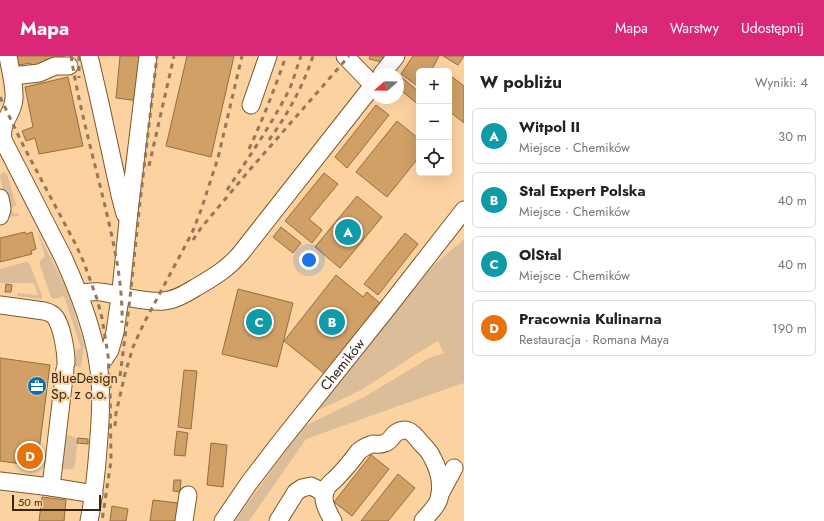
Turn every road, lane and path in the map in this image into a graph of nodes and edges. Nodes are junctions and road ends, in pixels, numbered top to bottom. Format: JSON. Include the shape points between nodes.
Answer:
{"nodes":[{"id":1,"x":8,"y":56,"type":"edge"},
{"id":2,"x":89,"y":56,"type":"edge"},
{"id":3,"x":148,"y":56,"type":"edge"},
{"id":4,"x":268,"y":56,"type":"edge"},
{"id":5,"x":345,"y":56,"type":"edge"},
{"id":6,"x":396,"y":56,"type":"edge"},
{"id":7,"x":70,"y":66,"type":"dead end"},
{"id":8,"x":386,"y":68,"type":"edge"},
{"id":9,"x":368,"y":75,"type":"edge"},
{"id":10,"x":12,"y":76,"type":"junction"},
{"id":11,"x":368,"y":91,"type":"edge"},
{"id":12,"x":251,"y":105,"type":"dead end"},
{"id":13,"x":0,"y":198,"type":"edge"},
{"id":14,"x":464,"y":210,"type":"edge"},
{"id":15,"x":0,"y":216,"type":"edge"},
{"id":16,"x":128,"y":221,"type":"junction"},
{"id":17,"x":76,"y":288,"type":"junction"},
{"id":18,"x":120,"y":296,"type":"junction"},
{"id":19,"x":0,"y":305,"type":"edge"},
{"id":20,"x":98,"y":362,"type":"junction"},
{"id":21,"x":454,"y":468,"type":"dead end"},
{"id":22,"x":0,"y":481,"type":"edge"},
{"id":23,"x":51,"y":487,"type":"junction"},
{"id":24,"x":94,"y":494,"type":"junction"},
{"id":25,"x":324,"y":494,"type":"junction"},
{"id":26,"x":440,"y":494,"type":"junction"},
{"id":27,"x":188,"y":495,"type":"dead end"},
{"id":28,"x":89,"y":521,"type":"edge"},
{"id":29,"x":184,"y":521,"type":"edge"},
{"id":30,"x":223,"y":521,"type":"edge"},
{"id":31,"x":278,"y":521,"type":"edge"},
{"id":32,"x":333,"y":521,"type":"edge"},
{"id":33,"x":423,"y":521,"type":"edge"}],
"edges":[{"from":1,"to":10,"type":"street"},
{"from":2,"to":16,"type":"street"},
{"from":3,"to":16,"type":"street"},
{"from":4,"to":12,"type":"street"},
{"from":5,"to":9,"type":"street"},
{"from":6,"to":8,"type":"street"},
{"from":7,"to":10,"type":"street","via":[[55,66],[39,73]]},
{"from":10,"to":17,"type":"street","via":[[14,100],[2,129],[3,140],[63,257]]},
{"from":11,"to":18,"type":"street","via":[[241,253],[224,270],[186,294],[170,300],[156,301]]},
{"from":13,"to":15,"type":"street"},
{"from":14,"to":30,"type":"street","name":"Chemików","via":[[278,445]]},
{"from":16,"to":18,"type":"street"},
{"from":17,"to":18,"type":"street","via":[[85,292],[98,291]]},
{"from":17,"to":20,"type":"street"},
{"from":18,"to":20,"type":"street","via":[[110,350],[105,358]]},
{"from":19,"to":23,"type":"street","via":[[49,312],[54,316],[64,342],[66,366]]},
{"from":20,"to":24,"type":"street","via":[[100,396]]},
{"from":21,"to":26,"type":"street"},
{"from":22,"to":23,"type":"street"},
{"from":23,"to":24,"type":"street"},
{"from":24,"to":28,"type":"street"},
{"from":25,"to":26,"type":"street","via":[[359,451],[372,444],[389,442],[394,434],[403,430],[409,431],[418,439],[432,456],[439,475]]},
{"from":25,"to":31,"type":"street","via":[[311,486],[298,490]]},
{"from":25,"to":32,"type":"street","via":[[326,508]]},
{"from":26,"to":33,"type":"street","via":[[438,501]]},
{"from":27,"to":29,"type":"street"}]}
